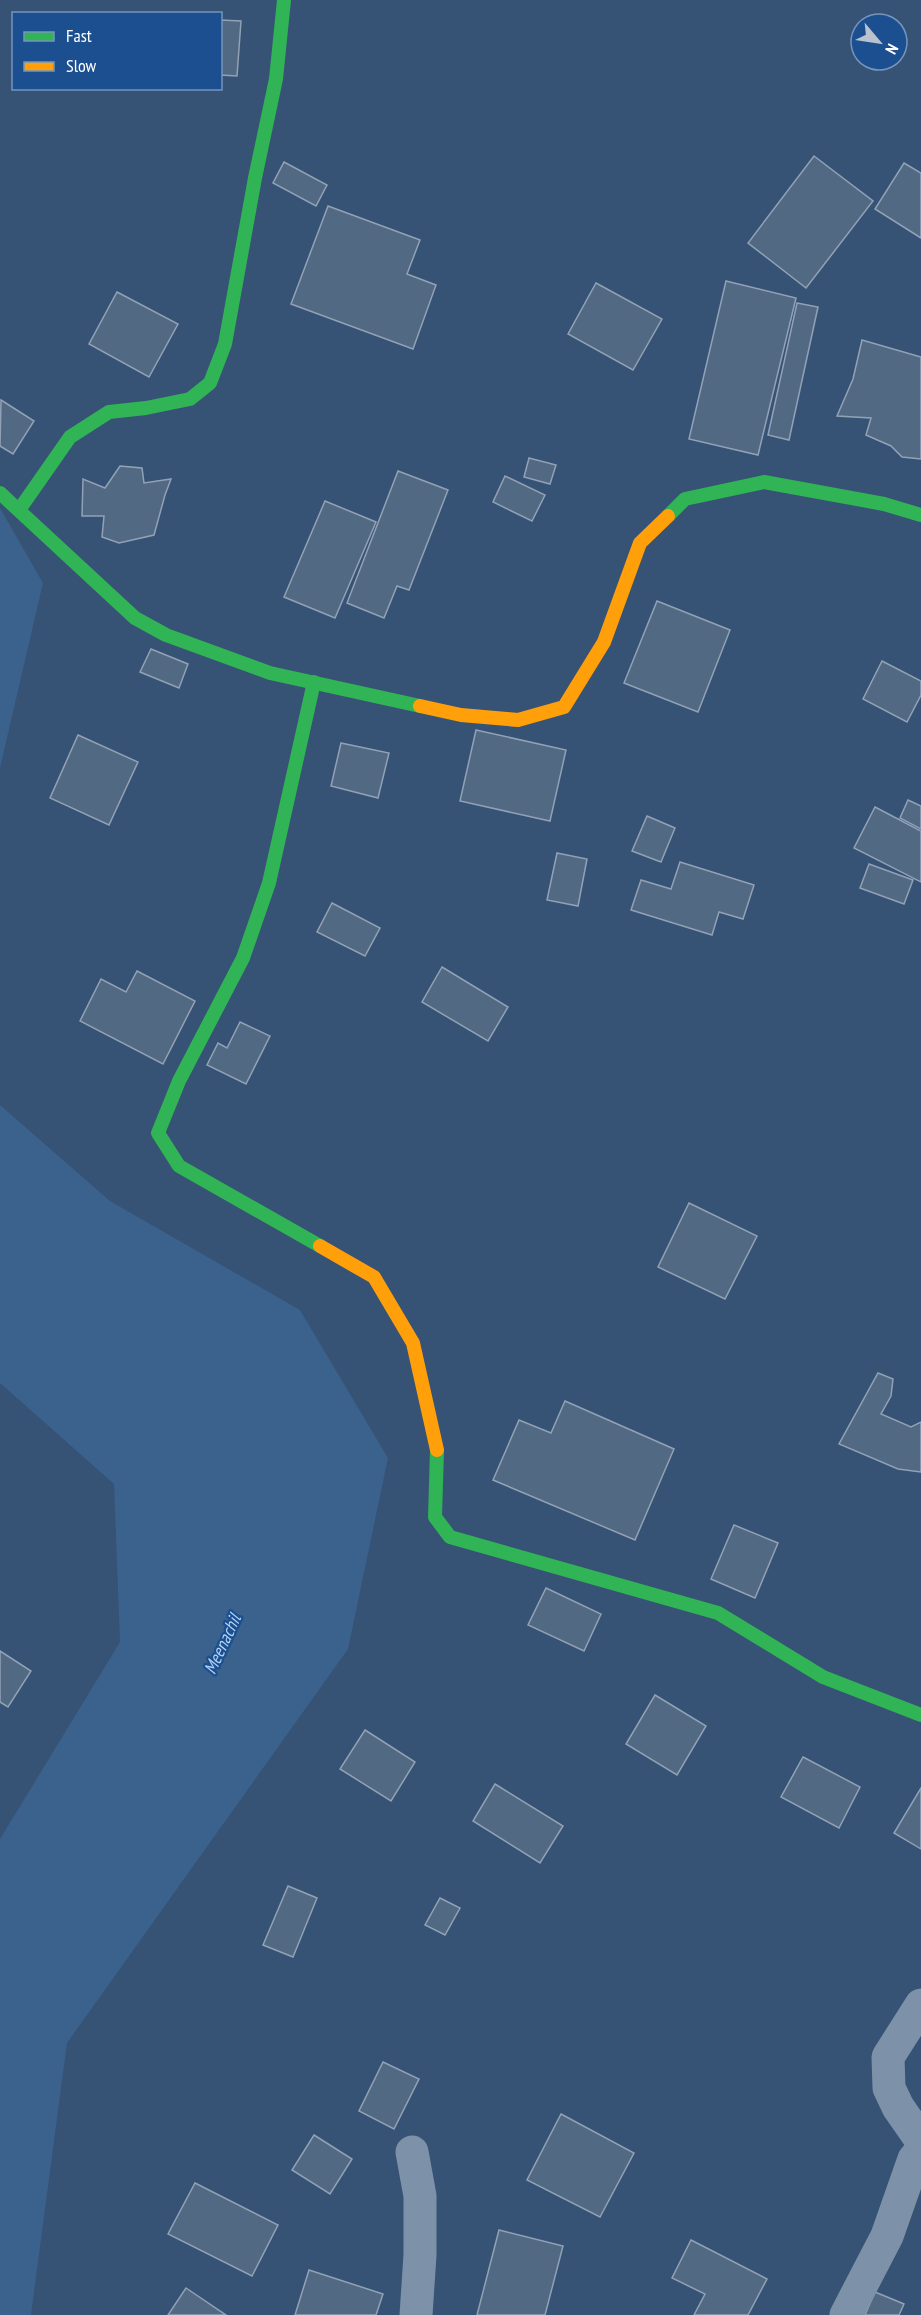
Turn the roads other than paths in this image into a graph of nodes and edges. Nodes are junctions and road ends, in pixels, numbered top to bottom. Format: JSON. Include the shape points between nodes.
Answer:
{"nodes":[{"id":1,"x":284,"y":0,"type":"edge"},
{"id":2,"x":0,"y":493,"type":"edge"},
{"id":3,"x":19,"y":510,"type":"junction"},
{"id":4,"x":921,"y":515,"type":"edge"},
{"id":5,"x":314,"y":682,"type":"junction"},
{"id":6,"x":921,"y":1715,"type":"edge"},
{"id":7,"x":921,"y":2005,"type":"edge"},
{"id":8,"x":921,"y":2140,"type":"edge"},
{"id":9,"x":921,"y":2151,"type":"edge"},
{"id":10,"x":412,"y":2152,"type":"dead end"},
{"id":11,"x":416,"y":2315,"type":"edge"},
{"id":12,"x":846,"y":2315,"type":"edge"}],
"edges":[{"from":1,"to":3,"type":"street","via":[[276,79],[225,344],[210,383],[190,399],[109,412],[70,437]]},
{"from":2,"to":3,"type":"street"},
{"from":3,"to":5,"type":"street","via":[[135,618],[166,635],[270,673]]},
{"from":4,"to":5,"type":"street","via":[[884,504],[764,482],[685,499],[640,543],[604,642],[564,707],[530,717],[518,720],[461,715]]},
{"from":5,"to":6,"type":"street","via":[[269,883],[243,958],[179,1081],[158,1133],[179,1166],[374,1276],[413,1343],[437,1449],[435,1517],[450,1537],[718,1613],[823,1677]]},
{"from":7,"to":8,"type":"street","via":[[888,2057],[889,2088]]},
{"from":9,"to":12,"type":"street","via":[[914,2159],[887,2236]]},
{"from":10,"to":11,"type":"street","via":[[420,2196]]}]}
